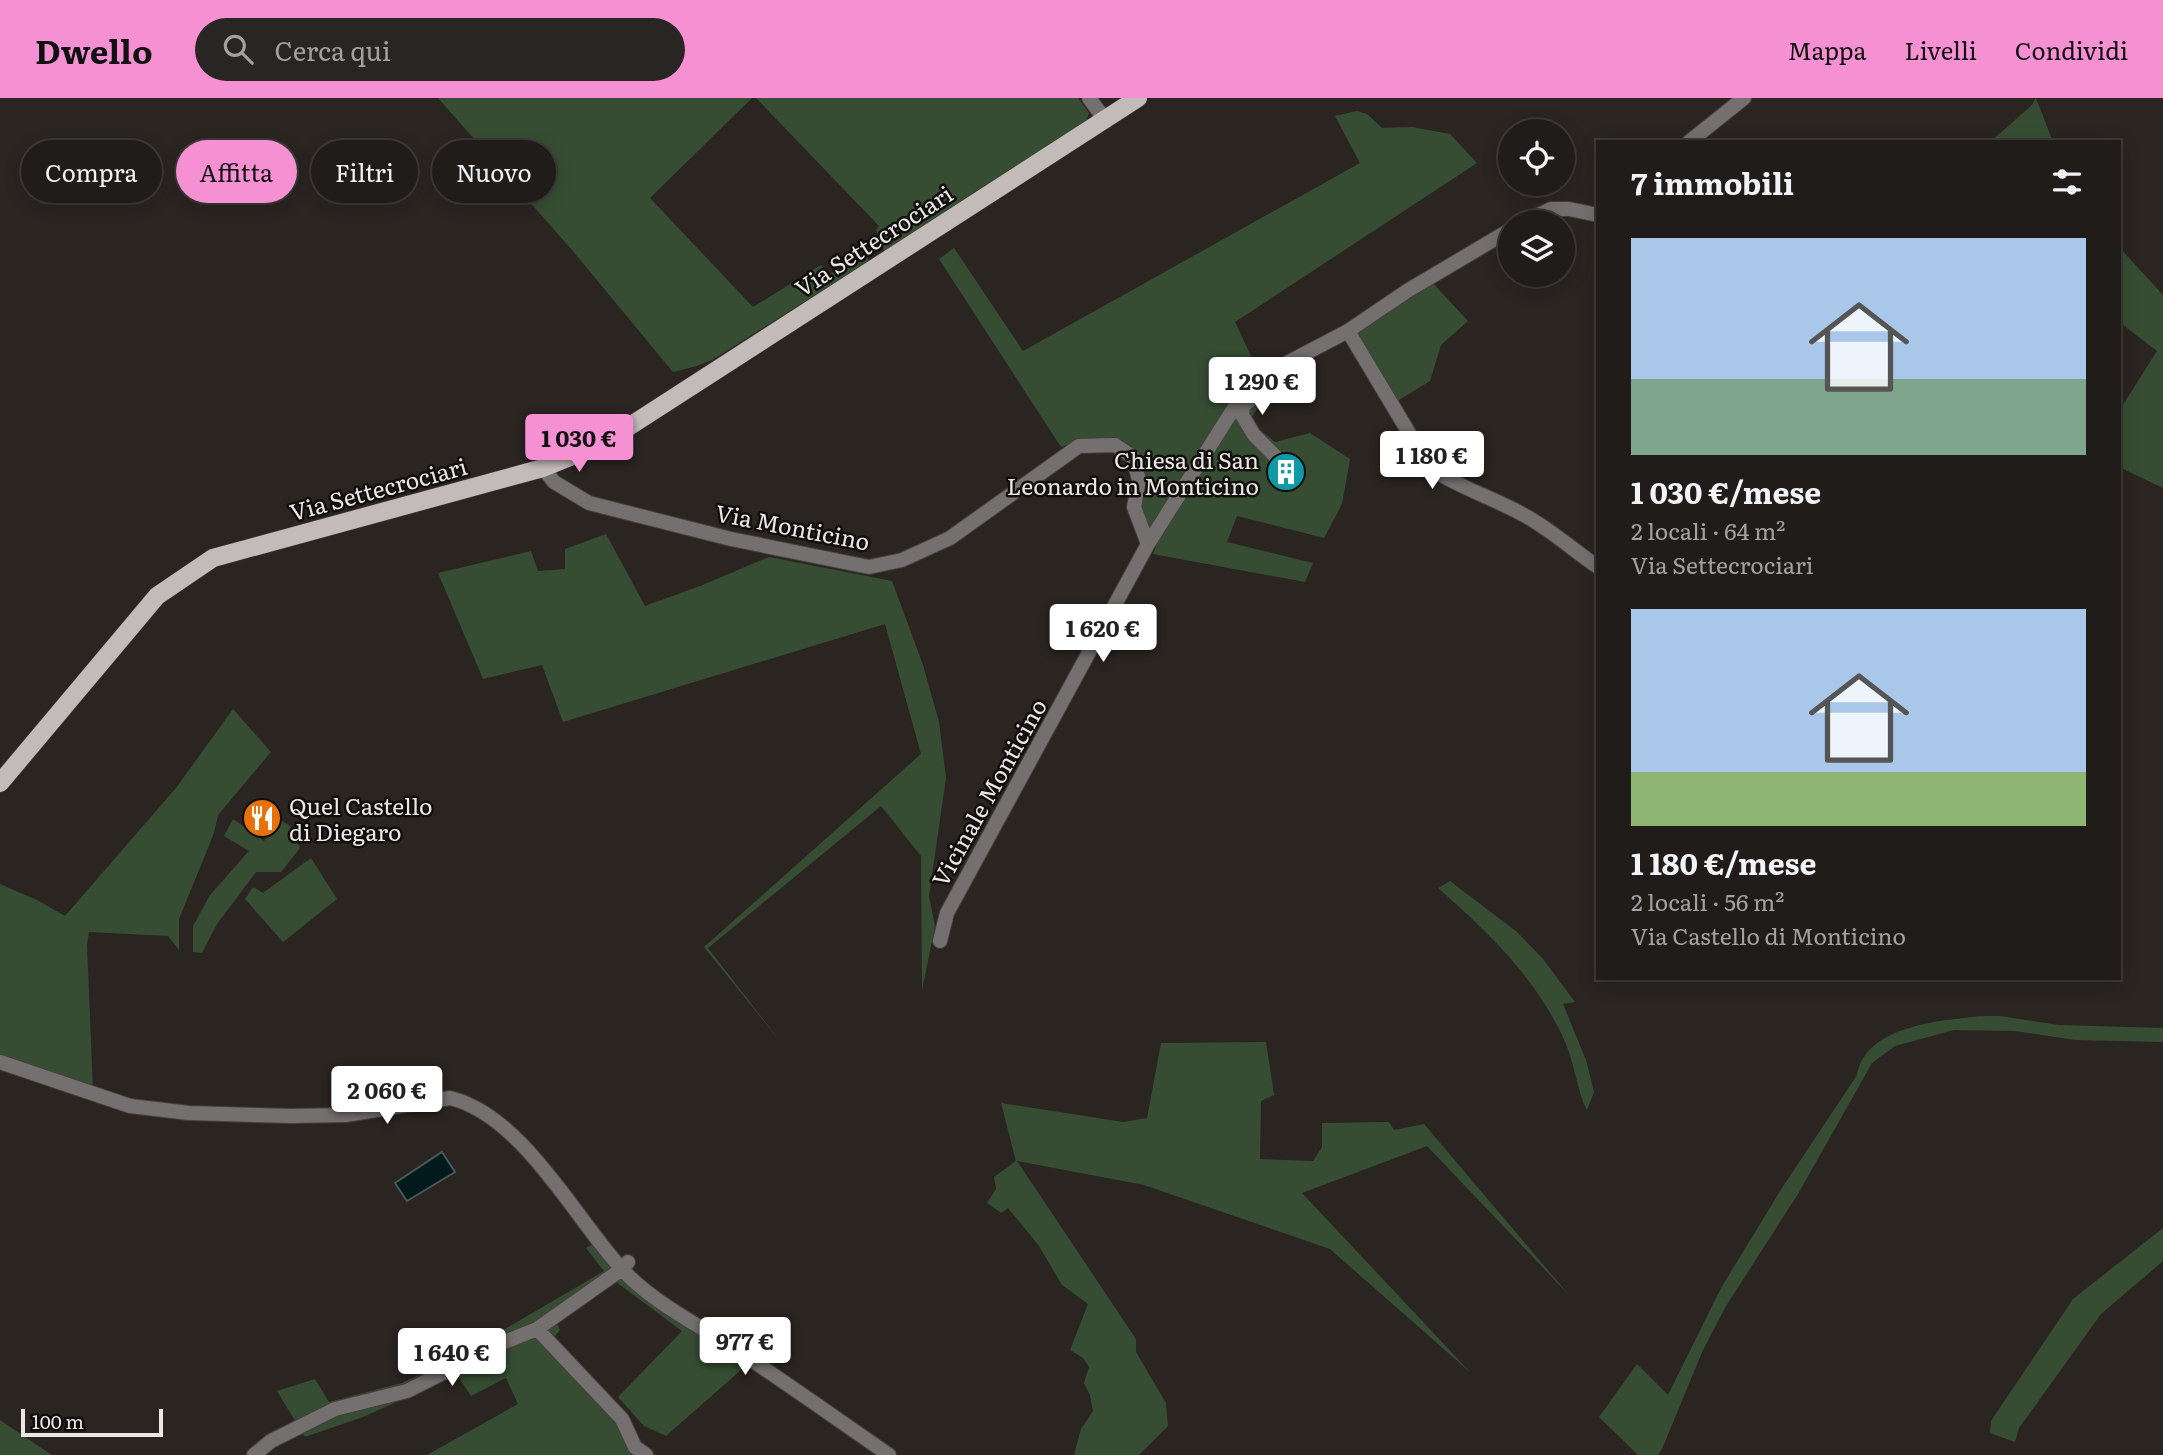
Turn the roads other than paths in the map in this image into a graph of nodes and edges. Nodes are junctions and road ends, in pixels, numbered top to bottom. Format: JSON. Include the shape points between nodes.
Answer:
{"nodes":[{"id":1,"x":1089,"y":98,"type":"edge"},
{"id":2,"x":1138,"y":98,"type":"edge"},
{"id":3,"x":1744,"y":98,"type":"edge"},
{"id":4,"x":1106,"y":121,"type":"junction"},
{"id":5,"x":1692,"y":140,"type":"edge"},
{"id":6,"x":1548,"y":210,"type":"edge"},
{"id":7,"x":1574,"y":210,"type":"edge"},
{"id":8,"x":1575,"y":210,"type":"edge"},
{"id":9,"x":1596,"y":215,"type":"edge"},
{"id":10,"x":1498,"y":237,"type":"edge"},
{"id":11,"x":1348,"y":331,"type":"junction"},
{"id":12,"x":1261,"y":380,"type":"junction"},
{"id":13,"x":1276,"y":457,"type":"dead end"},
{"id":14,"x":543,"y":468,"type":"junction"},
{"id":15,"x":1148,"y":544,"type":"junction"},
{"id":16,"x":1596,"y":566,"type":"edge"},
{"id":17,"x":0,"y":783,"type":"edge"},
{"id":18,"x":940,"y":941,"type":"dead end"},
{"id":19,"x":0,"y":1062,"type":"edge"},
{"id":20,"x":625,"y":1265,"type":"junction"},
{"id":21,"x":537,"y":1329,"type":"junction"},
{"id":22,"x":254,"y":1455,"type":"edge"},
{"id":23,"x":646,"y":1455,"type":"edge"},
{"id":24,"x":889,"y":1455,"type":"edge"}],
"edges":[{"from":1,"to":4,"type":"street"},
{"from":2,"to":4,"type":"main road","name":"Via Settecrociari"},
{"from":3,"to":5,"type":"street"},
{"from":4,"to":14,"type":"main road","name":"Via Settecrociari","via":[[602,444]]},
{"from":6,"to":7,"type":"street"},
{"from":8,"to":9,"type":"street"},
{"from":10,"to":11,"type":"street","name":"Vicinale Monticino"},
{"from":11,"to":12,"type":"street","name":"Vicinale Monticino"},
{"from":11,"to":16,"type":"street","via":[[1430,468],[1525,516]]},
{"from":12,"to":13,"type":"street","via":[[1257,395],[1243,406],[1242,415]]},
{"from":12,"to":15,"type":"street","name":"Vicinale Monticino","via":[[1234,408]]},
{"from":14,"to":15,"type":"street","name":"Via Monticino","via":[[554,482],[589,503],[869,567],[902,560],[950,538],[1079,446],[1115,445],[1133,457],[1139,480],[1134,507]]},
{"from":14,"to":17,"type":"main road","name":"Via Settecrociari","via":[[213,558],[158,596]]},
{"from":15,"to":18,"type":"street","name":"Vicinale Monticino","via":[[947,913]]},
{"from":19,"to":20,"type":"street","via":[[130,1106],[189,1113],[345,1115],[450,1098],[466,1102],[490,1116],[536,1158],[568,1204]]},
{"from":20,"to":21,"type":"street"},
{"from":20,"to":24,"type":"street","via":[[659,1300]]},
{"from":21,"to":22,"type":"street","via":[[407,1391],[335,1409],[271,1441]]},
{"from":21,"to":23,"type":"street","via":[[622,1419],[635,1447]]}]}
